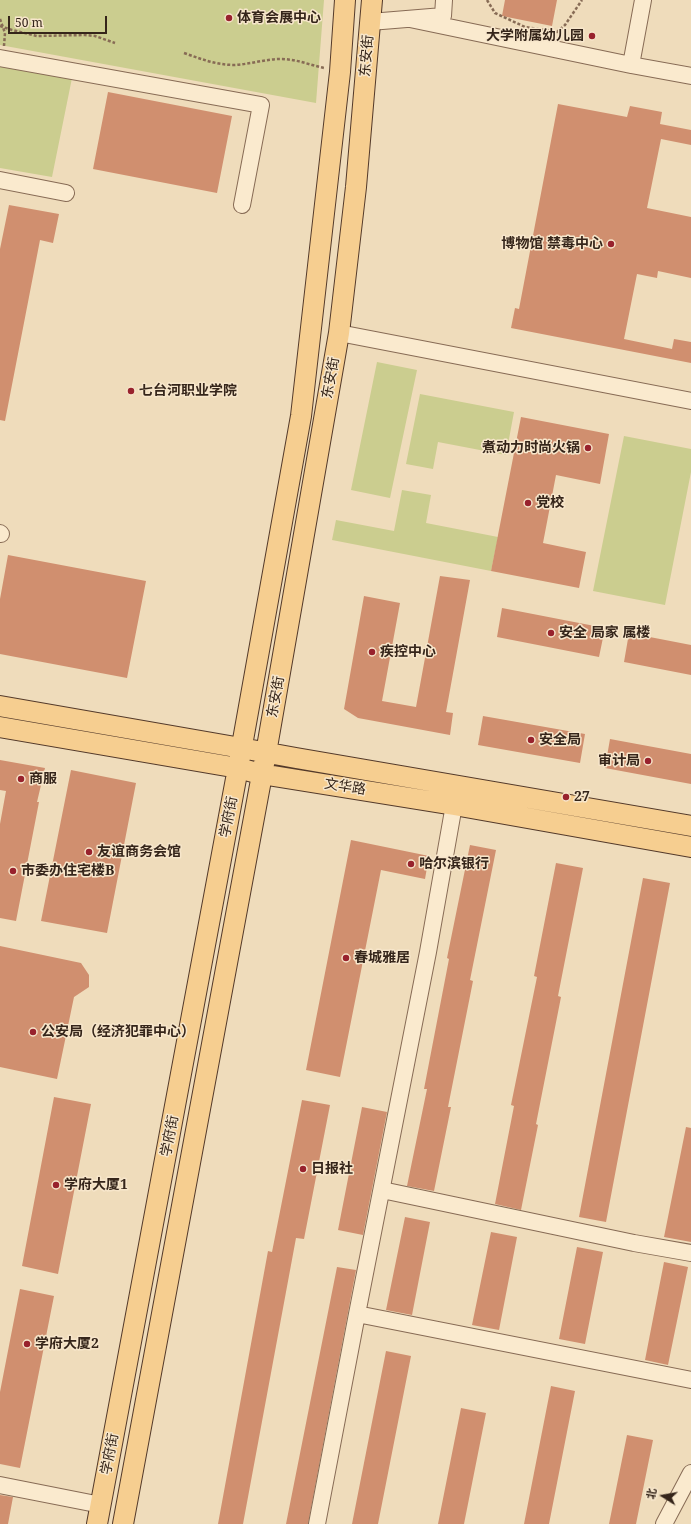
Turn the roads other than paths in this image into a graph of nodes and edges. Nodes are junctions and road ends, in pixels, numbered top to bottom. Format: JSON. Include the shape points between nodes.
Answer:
{"nodes":[{"id":1,"x":344,"y":0,"type":"edge"},
{"id":2,"x":372,"y":0,"type":"edge"},
{"id":3,"x":444,"y":0,"type":"edge"},
{"id":4,"x":643,"y":0,"type":"edge"},
{"id":5,"x":410,"y":19,"type":"junction"},
{"id":6,"x":370,"y":22,"type":"junction"},
{"id":7,"x":1,"y":54,"type":"edge"},
{"id":8,"x":631,"y":65,"type":"junction"},
{"id":9,"x":691,"y":76,"type":"edge"},
{"id":10,"x":0,"y":180,"type":"edge"},
{"id":11,"x":66,"y":193,"type":"dead end"},
{"id":12,"x":242,"y":205,"type":"dead end"},
{"id":13,"x":339,"y":333,"type":"junction"},
{"id":14,"x":691,"y":401,"type":"edge"},
{"id":15,"x":0,"y":706,"type":"edge"},
{"id":16,"x":0,"y":727,"type":"edge"},
{"id":17,"x":241,"y":748,"type":"junction"},
{"id":18,"x":266,"y":753,"type":"junction"},
{"id":19,"x":238,"y":768,"type":"junction"},
{"id":20,"x":261,"y":774,"type":"junction"},
{"id":21,"x":454,"y":805,"type":"junction"},
{"id":22,"x":691,"y":826,"type":"edge"},
{"id":23,"x":691,"y":847,"type":"edge"},
{"id":24,"x":382,"y":1190,"type":"junction"},
{"id":25,"x":691,"y":1253,"type":"edge"},
{"id":26,"x":357,"y":1314,"type":"junction"},
{"id":27,"x":691,"y":1380,"type":"edge"},
{"id":28,"x":691,"y":1473,"type":"edge"},
{"id":29,"x":0,"y":1485,"type":"edge"},
{"id":30,"x":101,"y":1505,"type":"junction"},
{"id":31,"x":97,"y":1524,"type":"edge"},
{"id":32,"x":124,"y":1524,"type":"edge"},
{"id":33,"x":317,"y":1524,"type":"edge"},
{"id":34,"x":664,"y":1524,"type":"edge"}],
"edges":[{"from":1,"to":17,"type":"main road","name":"东安街","via":[[340,72],[301,416]]},
{"from":2,"to":6,"type":"main road","name":"东安街"},
{"from":3,"to":5,"type":"street","via":[[443,16]]},
{"from":4,"to":8,"type":"street"},
{"from":5,"to":6,"type":"street"},
{"from":5,"to":8,"type":"street"},
{"from":6,"to":13,"type":"main road","name":"东安街","via":[[356,187]]},
{"from":7,"to":12,"type":"street","via":[[261,105]]},
{"from":8,"to":9,"type":"street"},
{"from":10,"to":11,"type":"street"},
{"from":13,"to":14,"type":"street"},
{"from":13,"to":18,"type":"main road","name":"东安街"},
{"from":15,"to":17,"type":"main road","name":"文华路"},
{"from":16,"to":19,"type":"main road","name":"文华路"},
{"from":17,"to":18,"type":"main road","name":"文华路"},
{"from":17,"to":19,"type":"main road","name":"学府街"},
{"from":18,"to":20,"type":"main road","name":"学府街"},
{"from":18,"to":22,"type":"main road","name":"文华路"},
{"from":19,"to":20,"type":"main road","name":"文华路"},
{"from":19,"to":30,"type":"main road","name":"学府街"},
{"from":20,"to":21,"type":"main road","name":"文华路"},
{"from":20,"to":32,"type":"main road","name":"学府街"},
{"from":21,"to":23,"type":"main road","name":"文华路"},
{"from":21,"to":24,"type":"street"},
{"from":24,"to":25,"type":"street"},
{"from":24,"to":26,"type":"street"},
{"from":26,"to":27,"type":"street"},
{"from":26,"to":33,"type":"street"},
{"from":28,"to":34,"type":"street"},
{"from":29,"to":30,"type":"street"},
{"from":30,"to":31,"type":"main road","name":"学府街"}]}
